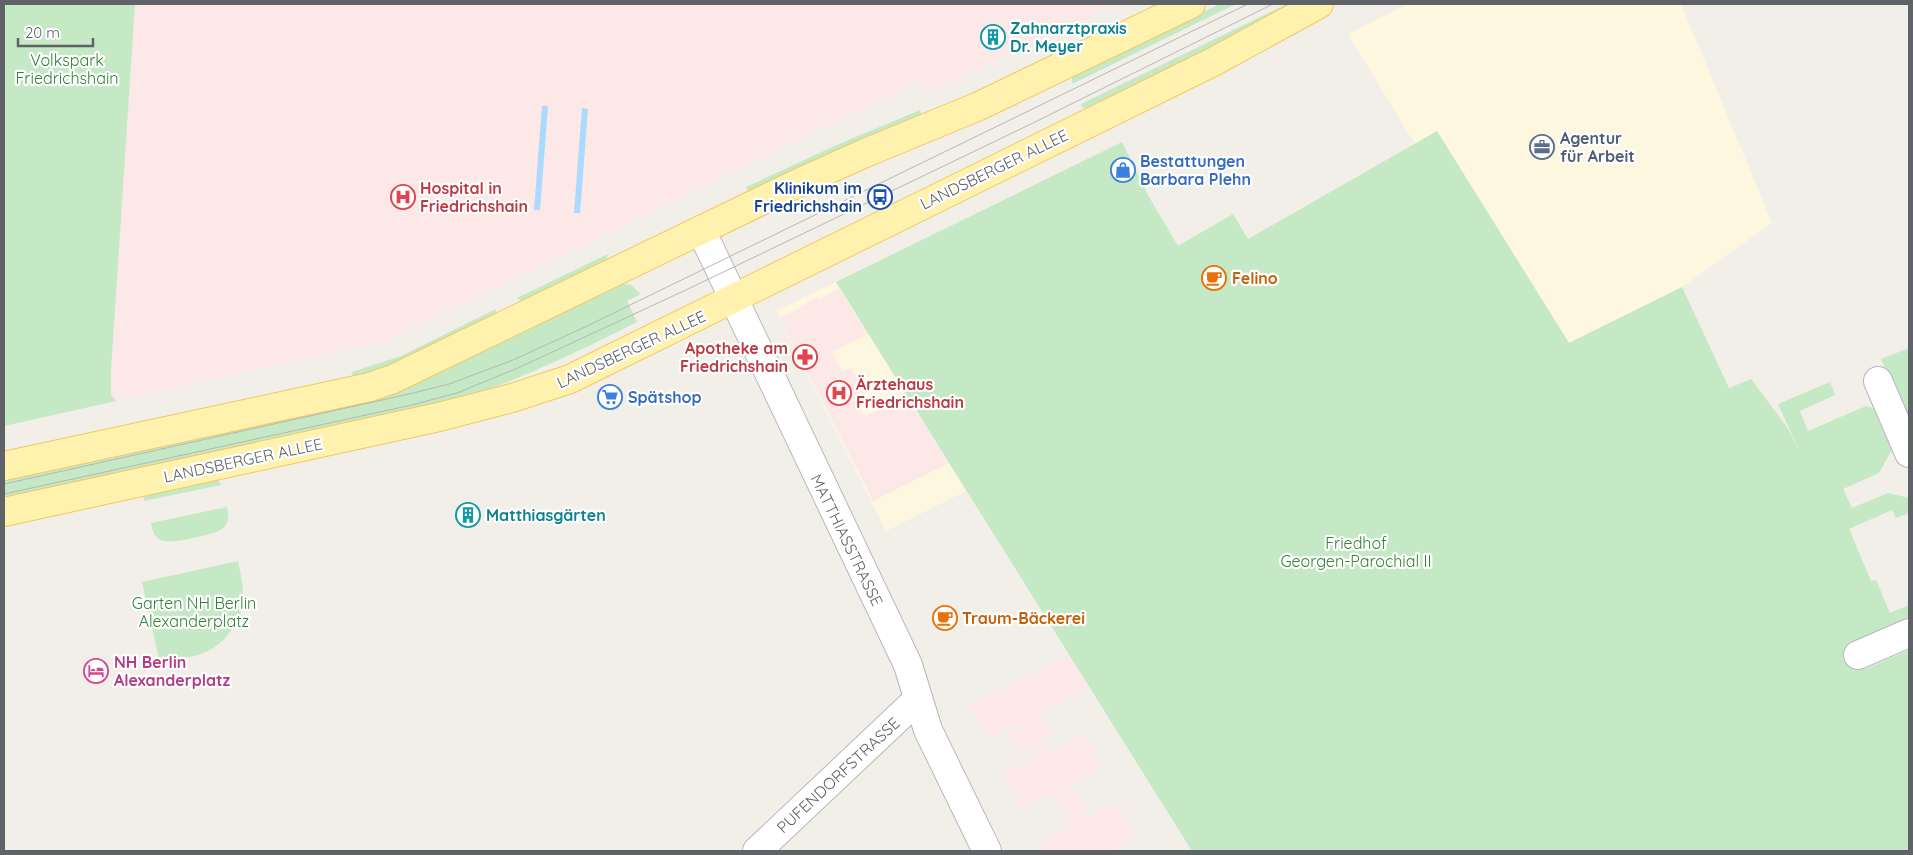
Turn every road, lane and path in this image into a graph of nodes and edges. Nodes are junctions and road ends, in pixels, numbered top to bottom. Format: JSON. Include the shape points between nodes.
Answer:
{"nodes":[{"id":1,"x":1191,"y":4,"type":"edge"},
{"id":2,"x":1319,"y":4,"type":"edge"},
{"id":3,"x":701,"y":230,"type":"junction"},
{"id":4,"x":733,"y":299,"type":"junction"},
{"id":5,"x":1878,"y":381,"type":"dead end"},
{"id":6,"x":1909,"y":453,"type":"edge"},
{"id":7,"x":4,"y":466,"type":"edge"},
{"id":8,"x":4,"y":512,"type":"edge"},
{"id":9,"x":1909,"y":633,"type":"edge"},
{"id":10,"x":1858,"y":655,"type":"dead end"},
{"id":11,"x":918,"y":699,"type":"junction"},
{"id":12,"x":757,"y":851,"type":"edge"},
{"id":13,"x":988,"y":851,"type":"edge"}],
"edges":[{"from":1,"to":3,"type":"main road","via":[[979,106],[846,161]]},
{"from":2,"to":4,"type":"main road","name":"LANDSBERGER ALLEE","via":[[1215,61]]},
{"from":3,"to":4,"type":"street","name":"MATTHIASSTRASSE"},
{"from":3,"to":7,"type":"main road","via":[[393,380]]},
{"from":4,"to":8,"type":"main road","name":"LANDSBERGER ALLEE","via":[[570,380],[512,398],[439,417]]},
{"from":4,"to":11,"type":"street","name":"MATTHIASSTRASSE","via":[[908,665]]},
{"from":5,"to":6,"type":"street"},
{"from":9,"to":10,"type":"street"},
{"from":11,"to":12,"type":"street","name":"PUFENDORFSTRASSE"},
{"from":11,"to":13,"type":"street","name":"MATTHIASSTRASSE","via":[[928,730]]}]}
